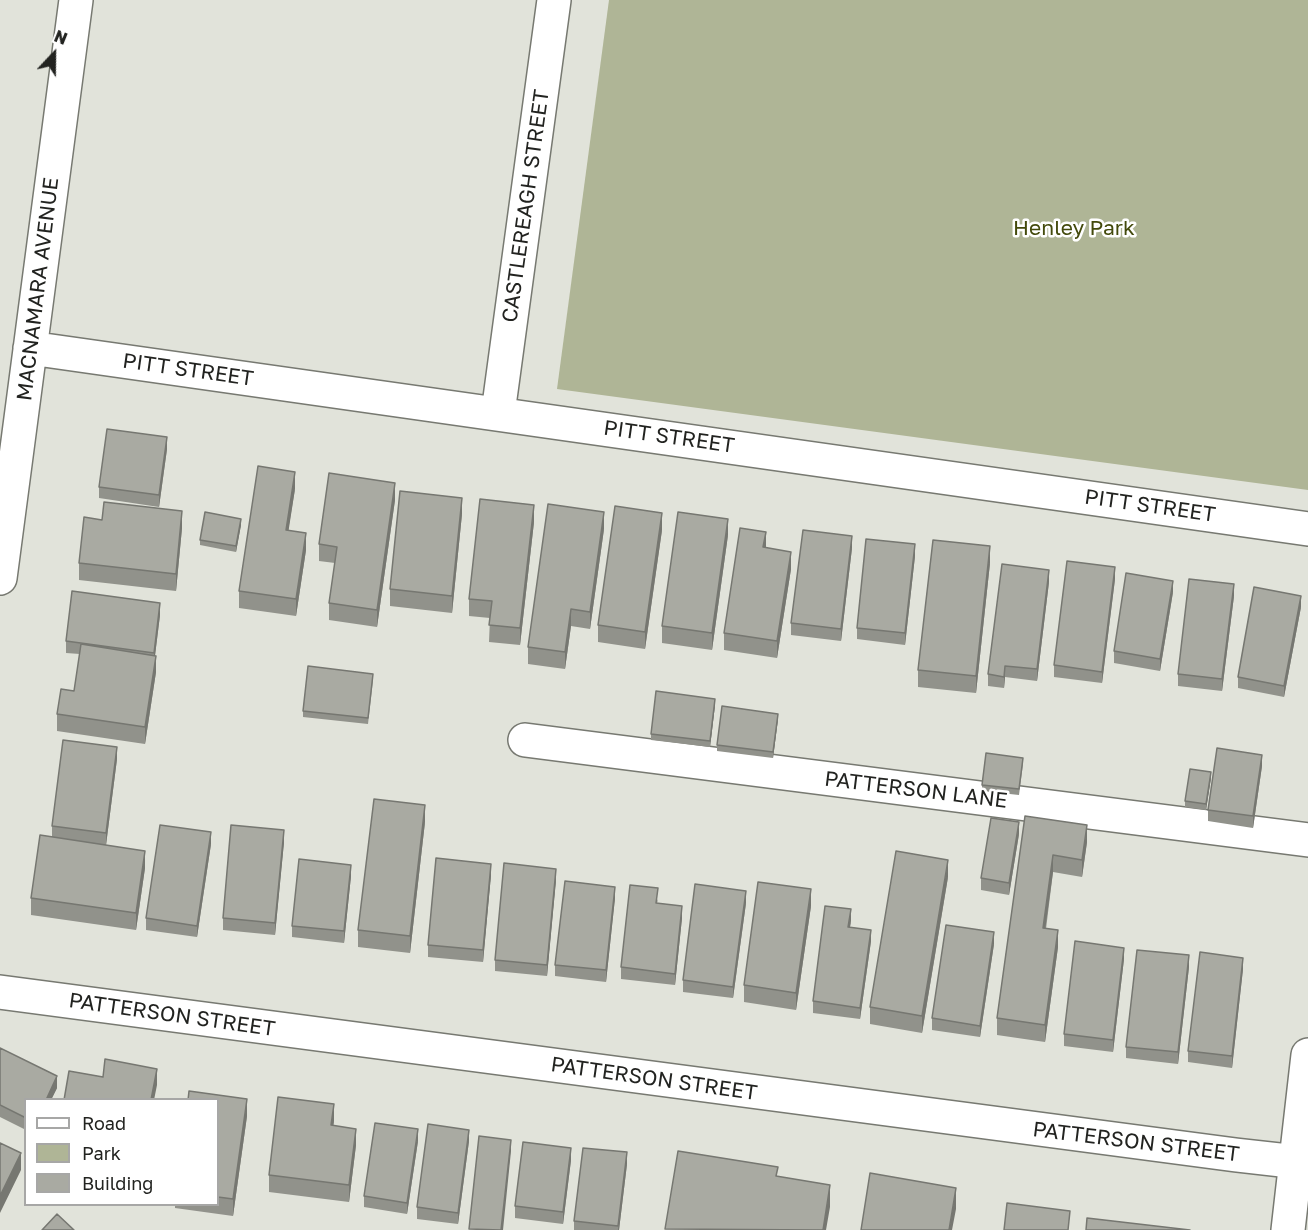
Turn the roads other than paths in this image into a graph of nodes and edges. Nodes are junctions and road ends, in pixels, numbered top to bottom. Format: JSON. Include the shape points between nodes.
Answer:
{"nodes":[{"id":1,"x":76,"y":0,"type":"edge"},
{"id":2,"x":554,"y":0,"type":"edge"},
{"id":3,"x":30,"y":348,"type":"junction"},
{"id":4,"x":498,"y":413,"type":"junction"},
{"id":5,"x":1308,"y":529,"type":"edge"},
{"id":6,"x":0,"y":578,"type":"edge"},
{"id":7,"x":525,"y":740,"type":"dead end"},
{"id":8,"x":1308,"y":840,"type":"edge"},
{"id":9,"x":0,"y":992,"type":"edge"},
{"id":10,"x":1308,"y":1055,"type":"edge"},
{"id":11,"x":1303,"y":1162,"type":"edge"},
{"id":12,"x":1288,"y":1230,"type":"edge"}],
"edges":[{"from":1,"to":3,"type":"street","name":"MACNAMARA AVENUE"},
{"from":2,"to":4,"type":"street","name":"CASTLEREAGH STREET"},
{"from":3,"to":4,"type":"street","name":"PITT STREET"},
{"from":3,"to":6,"type":"street","name":"MACNAMARA AVENUE"},
{"from":4,"to":5,"type":"street","name":"PITT STREET"},
{"from":7,"to":8,"type":"street","name":"PATTERSON LANE"},
{"from":9,"to":11,"type":"street","name":"PATTERSON STREET"},
{"from":10,"to":11,"type":"street"},
{"from":11,"to":12,"type":"street"}]}
